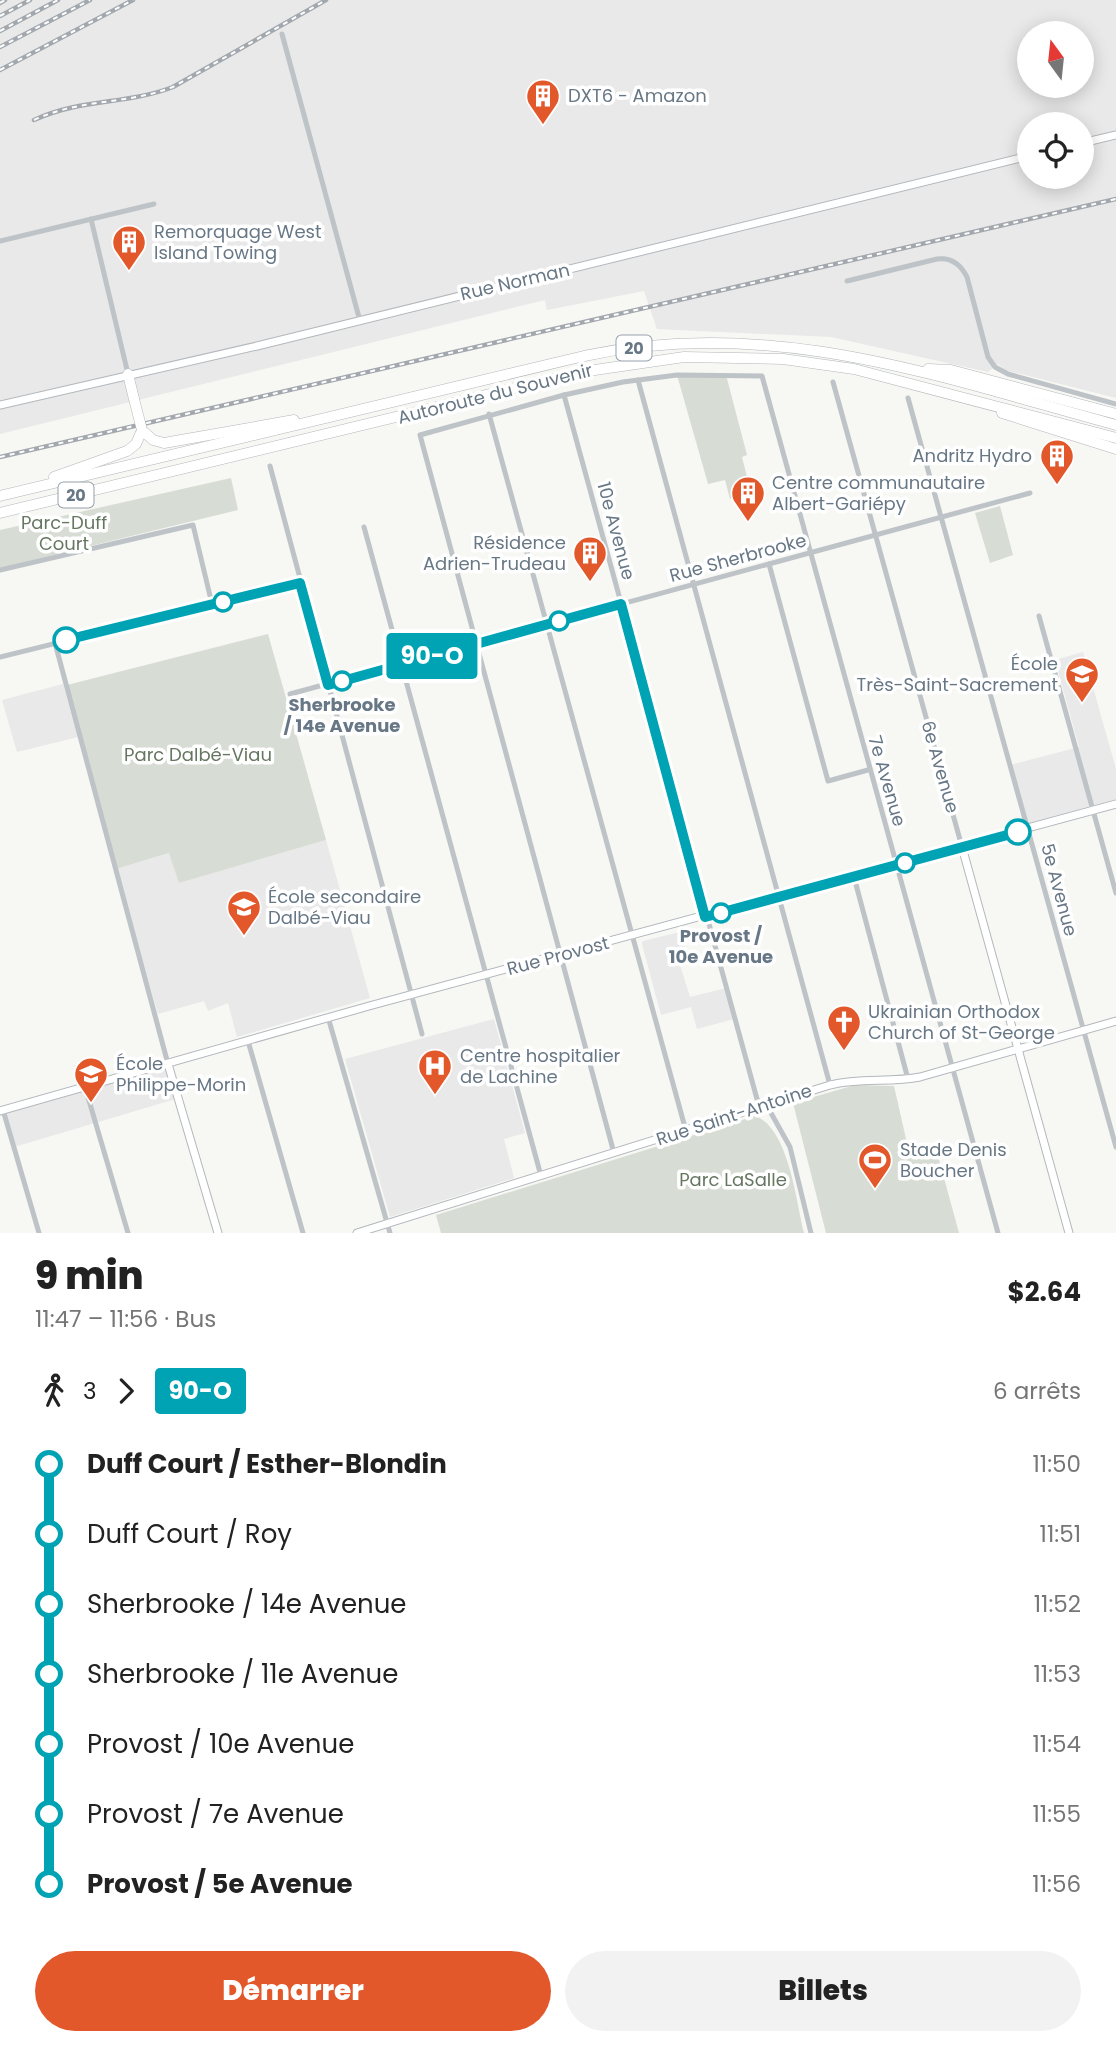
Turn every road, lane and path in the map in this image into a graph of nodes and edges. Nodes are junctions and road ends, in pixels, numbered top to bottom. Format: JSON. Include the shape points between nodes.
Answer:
{"nodes":[{"id":1,"x":282,"y":34,"type":"dead end"},
{"id":2,"x":1116,"y":135,"type":"edge"},
{"id":3,"x":1094,"y":140,"type":"edge"},
{"id":4,"x":1017,"y":159,"type":"edge"},
{"id":5,"x":154,"y":204,"type":"dead end"},
{"id":6,"x":91,"y":219,"type":"junction"},
{"id":7,"x":0,"y":241,"type":"edge"},
{"id":8,"x":847,"y":281,"type":"dead end"},
{"id":9,"x":360,"y":321,"type":"junction"},
{"id":10,"x":909,"y":368,"type":"junction"},
{"id":11,"x":128,"y":374,"type":"junction"},
{"id":12,"x":638,"y":380,"type":"junction"},
{"id":13,"x":833,"y":382,"type":"dead end"},
{"id":14,"x":949,"y":393,"type":"junction"},
{"id":15,"x":564,"y":395,"type":"junction"},
{"id":16,"x":908,"y":398,"type":"dead end"},
{"id":17,"x":1116,"y":404,"type":"edge"},
{"id":18,"x":0,"y":405,"type":"edge"},
{"id":19,"x":363,"y":409,"type":"junction"},
{"id":20,"x":489,"y":414,"type":"junction"},
{"id":21,"x":1116,"y":414,"type":"edge"},
{"id":22,"x":1116,"y":425,"type":"edge"},
{"id":23,"x":142,"y":432,"type":"junction"},
{"id":24,"x":1116,"y":438,"type":"edge"},
{"id":25,"x":1116,"y":449,"type":"edge"},
{"id":26,"x":270,"y":466,"type":"dead end"},
{"id":27,"x":11,"y":493,"type":"junction"},
{"id":28,"x":1030,"y":493,"type":"dead end"},
{"id":29,"x":0,"y":496,"type":"edge"},
{"id":30,"x":0,"y":513,"type":"edge"},
{"id":31,"x":942,"y":517,"type":"junction"},
{"id":32,"x":364,"y":527,"type":"dead end"},
{"id":33,"x":876,"y":535,"type":"junction"},
{"id":34,"x":811,"y":553,"type":"junction"},
{"id":35,"x":769,"y":564,"type":"junction"},
{"id":36,"x":0,"y":570,"type":"edge"},
{"id":37,"x":300,"y":583,"type":"junction"},
{"id":38,"x":695,"y":584,"type":"junction"},
{"id":39,"x":212,"y":604,"type":"junction"},
{"id":40,"x":621,"y":604,"type":"junction"},
{"id":41,"x":1039,"y":616,"type":"dead end"},
{"id":42,"x":548,"y":624,"type":"junction"},
{"id":43,"x":55,"y":643,"type":"junction"},
{"id":44,"x":474,"y":645,"type":"junction"},
{"id":45,"x":0,"y":657,"type":"edge"},
{"id":46,"x":401,"y":664,"type":"junction"},
{"id":47,"x":328,"y":685,"type":"junction"},
{"id":48,"x":290,"y":694,"type":"dead end"},
{"id":49,"x":868,"y":770,"type":"junction"},
{"id":50,"x":1116,"y":804,"type":"edge"},
{"id":51,"x":1094,"y":810,"type":"junction"},
{"id":52,"x":1028,"y":829,"type":"junction"},
{"id":53,"x":962,"y":847,"type":"junction"},
{"id":54,"x":897,"y":865,"type":"junction"},
{"id":55,"x":854,"y":877,"type":"junction"},
{"id":56,"x":1116,"y":894,"type":"edge"},
{"id":57,"x":780,"y":897,"type":"junction"},
{"id":58,"x":705,"y":917,"type":"junction"},
{"id":59,"x":633,"y":936,"type":"junction"},
{"id":60,"x":559,"y":956,"type":"junction"},
{"id":61,"x":486,"y":975,"type":"junction"},
{"id":62,"x":412,"y":995,"type":"junction"},
{"id":63,"x":328,"y":1017,"type":"junction"},
{"id":64,"x":1116,"y":1021,"type":"edge"},
{"id":65,"x":1084,"y":1030,"type":"junction"},
{"id":66,"x":422,"y":1034,"type":"dead end"},
{"id":67,"x":248,"y":1041,"type":"junction"},
{"id":68,"x":1018,"y":1049,"type":"junction"},
{"id":69,"x":168,"y":1064,"type":"junction"},
{"id":70,"x":952,"y":1068,"type":"junction"},
{"id":71,"x":908,"y":1079,"type":"junction"},
{"id":72,"x":830,"y":1085,"type":"junction"},
{"id":73,"x":85,"y":1087,"type":"junction"},
{"id":74,"x":762,"y":1107,"type":"junction"},
{"id":75,"x":2,"y":1111,"type":"edge"},
{"id":76,"x":686,"y":1131,"type":"junction"},
{"id":77,"x":1116,"y":1147,"type":"edge"},
{"id":78,"x":614,"y":1153,"type":"junction"},
{"id":79,"x":541,"y":1176,"type":"junction"},
{"id":80,"x":388,"y":1224,"type":"junction"},
{"id":81,"x":38,"y":1233,"type":"edge"},
{"id":82,"x":128,"y":1233,"type":"edge"},
{"id":83,"x":218,"y":1233,"type":"edge"},
{"id":84,"x":303,"y":1233,"type":"edge"},
{"id":85,"x":357,"y":1233,"type":"edge"},
{"id":86,"x":390,"y":1233,"type":"edge"},
{"id":87,"x":811,"y":1233,"type":"edge"},
{"id":88,"x":998,"y":1233,"type":"edge"},
{"id":89,"x":1069,"y":1233,"type":"edge"}],
"edges":[{"from":1,"to":9,"type":"street"},
{"from":2,"to":3,"type":"street"},
{"from":4,"to":9,"type":"street","name":"Rue Norman"},
{"from":5,"to":6,"type":"street"},
{"from":6,"to":7,"type":"street"},
{"from":6,"to":11,"type":"street"},
{"from":8,"to":17,"type":"street","via":[[949,259],[967,277],[988,357],[995,367]]},
{"from":9,"to":11,"type":"street","name":"Rue Norman"},
{"from":10,"to":19,"type":"highway","name":"Autoroute du Souvenir","number":"20","via":[[789,346],[669,344],[584,356]]},
{"from":10,"to":21,"type":"highway","via":[[951,370]]},
{"from":10,"to":22,"type":"highway","name":"Autoroute du Souvenir","number":"20"},
{"from":11,"to":18,"type":"street","name":"Rue Norman"},
{"from":11,"to":23,"type":"highway","bridge":true},
{"from":12,"to":15,"type":"street"},
{"from":12,"to":34,"type":"street","name":"7e Avenue","via":[[677,375],[762,376]]},
{"from":12,"to":38,"type":"street"},
{"from":13,"to":33,"type":"street","name":"6e Avenue"},
{"from":14,"to":24,"type":"highway","name":"Autoroute du Souvenir","number":"20"},
{"from":14,"to":25,"type":"highway","via":[[1041,428]]},
{"from":14,"to":30,"type":"highway","name":"Autoroute du Souvenir","number":"20","via":[[868,372],[795,360],[715,356],[652,360],[581,372]]},
{"from":15,"to":20,"type":"street"},
{"from":15,"to":40,"type":"street","name":"10e Avenue"},
{"from":16,"to":31,"type":"street","name":"5e Avenue"},
{"from":19,"to":23,"type":"highway","via":[[169,442],[157,442]]},
{"from":19,"to":27,"type":"highway","name":"Autoroute du Souvenir","number":"20"},
{"from":20,"to":42,"type":"street"},
{"from":20,"to":44,"type":"street","via":[[424,433],[419,440]]},
{"from":23,"to":27,"type":"highway","via":[[127,451]]},
{"from":26,"to":37,"type":"street"},
{"from":27,"to":29,"type":"highway","name":"Autoroute du Souvenir","number":"20"},
{"from":28,"to":31,"type":"street","name":"Rue Sherbrooke"},
{"from":31,"to":33,"type":"street","name":"Rue Sherbrooke"},
{"from":31,"to":52,"type":"street","name":"5e Avenue"},
{"from":32,"to":46,"type":"street"},
{"from":33,"to":34,"type":"street","name":"Rue Sherbrooke"},
{"from":33,"to":53,"type":"street","name":"6e Avenue"},
{"from":34,"to":35,"type":"street","name":"Rue Sherbrooke"},
{"from":34,"to":49,"type":"street","name":"7e Avenue"},
{"from":35,"to":38,"type":"street","name":"Rue Sherbrooke"},
{"from":35,"to":49,"type":"street","via":[[828,781]]},
{"from":36,"to":39,"type":"street","via":[[193,525]]},
{"from":37,"to":39,"type":"street"},
{"from":37,"to":47,"type":"street"},
{"from":38,"to":40,"type":"street","name":"Rue Sherbrooke"},
{"from":38,"to":57,"type":"street"},
{"from":39,"to":43,"type":"street"},
{"from":40,"to":42,"type":"street","name":"Rue Sherbrooke"},
{"from":40,"to":58,"type":"street","name":"10e Avenue"},
{"from":41,"to":51,"type":"street"},
{"from":42,"to":44,"type":"street","name":"Rue Sherbrooke"},
{"from":42,"to":59,"type":"street"},
{"from":43,"to":45,"type":"street"},
{"from":43,"to":69,"type":"street"},
{"from":44,"to":46,"type":"street","name":"Rue Sherbrooke"},
{"from":44,"to":60,"type":"street"},
{"from":46,"to":47,"type":"street","name":"Rue Sherbrooke"},
{"from":46,"to":61,"type":"street"},
{"from":47,"to":48,"type":"street","name":"Rue Sherbrooke"},
{"from":47,"to":62,"type":"street"},
{"from":49,"to":54,"type":"street","name":"7e Avenue"},
{"from":50,"to":51,"type":"street","name":"Rue Provost"},
{"from":51,"to":52,"type":"street","name":"Rue Provost"},
{"from":51,"to":56,"type":"street"},
{"from":52,"to":53,"type":"street","name":"Rue Provost"},
{"from":52,"to":65,"type":"street","name":"5e Avenue"},
{"from":53,"to":54,"type":"street","name":"Rue Provost"},
{"from":53,"to":68,"type":"street","name":"6e Avenue"},
{"from":54,"to":55,"type":"street","name":"Rue Provost"},
{"from":54,"to":70,"type":"street","name":"7e Avenue"},
{"from":55,"to":57,"type":"street","name":"Rue Provost"},
{"from":55,"to":71,"type":"street"},
{"from":57,"to":58,"type":"street","name":"Rue Provost"},
{"from":57,"to":72,"type":"street"},
{"from":58,"to":59,"type":"street","name":"Rue Provost"},
{"from":58,"to":74,"type":"street","name":"10e Avenue"},
{"from":59,"to":60,"type":"street","name":"Rue Provost"},
{"from":59,"to":76,"type":"street"},
{"from":60,"to":61,"type":"street","name":"Rue Provost"},
{"from":60,"to":78,"type":"street"},
{"from":61,"to":62,"type":"street","name":"Rue Provost"},
{"from":61,"to":79,"type":"street"},
{"from":62,"to":63,"type":"street","name":"Rue Provost"},
{"from":62,"to":66,"type":"street"},
{"from":63,"to":67,"type":"street","name":"Rue Provost"},
{"from":63,"to":80,"type":"street"},
{"from":64,"to":65,"type":"street","name":"Rue Saint-Antoine"},
{"from":65,"to":68,"type":"street","name":"Rue Saint-Antoine"},
{"from":65,"to":77,"type":"street","name":"5e Avenue"},
{"from":67,"to":69,"type":"street","name":"Rue Provost"},
{"from":67,"to":84,"type":"street"},
{"from":68,"to":70,"type":"street","name":"Rue Saint-Antoine"},
{"from":68,"to":89,"type":"street","name":"6e Avenue"},
{"from":69,"to":73,"type":"street","name":"Rue Provost"},
{"from":69,"to":83,"type":"street"},
{"from":70,"to":71,"type":"street","name":"Rue Saint-Antoine"},
{"from":70,"to":88,"type":"street","name":"7e Avenue"},
{"from":71,"to":72,"type":"street","name":"Rue Saint-Antoine","via":[[858,1079]]},
{"from":72,"to":74,"type":"street","name":"Rue Saint-Antoine"},
{"from":73,"to":75,"type":"street","name":"Rue Provost"},
{"from":73,"to":82,"type":"street"},
{"from":74,"to":76,"type":"street","name":"Rue Saint-Antoine"},
{"from":74,"to":87,"type":"street","name":"10e Avenue","via":[[771,1113],[790,1147]]},
{"from":75,"to":81,"type":"street"},
{"from":76,"to":78,"type":"street","name":"Rue Saint-Antoine"},
{"from":78,"to":79,"type":"street","name":"Rue Saint-Antoine"},
{"from":79,"to":80,"type":"street","name":"Rue Saint-Antoine"},
{"from":80,"to":85,"type":"street","name":"Rue Saint-Antoine"},
{"from":80,"to":86,"type":"street"}]}
